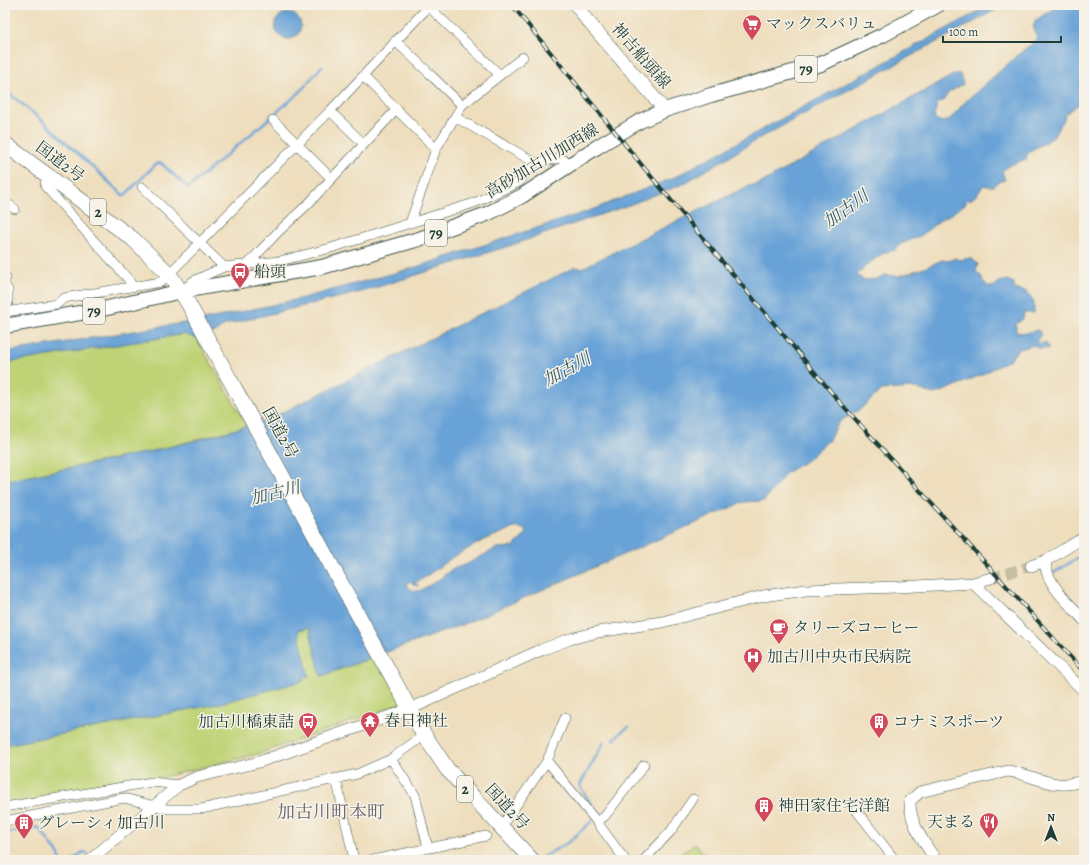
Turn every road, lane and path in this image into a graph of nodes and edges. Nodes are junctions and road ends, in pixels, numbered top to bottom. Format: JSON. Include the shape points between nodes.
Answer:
{"nodes":[{"id":1,"x":576,"y":5,"type":"edge"},
{"id":2,"x":938,"y":5,"type":"edge"},
{"id":3,"x":430,"y":6,"type":"edge"},
{"id":4,"x":395,"y":41,"type":"junction"},
{"id":5,"x":523,"y":57,"type":"dead end"},
{"id":6,"x":500,"y":75,"type":"junction"},
{"id":7,"x":363,"y":76,"type":"junction"},
{"id":8,"x":462,"y":105,"type":"junction"},
{"id":9,"x":397,"y":109,"type":"junction"},
{"id":10,"x":665,"y":110,"type":"junction"},
{"id":11,"x":330,"y":111,"type":"junction"},
{"id":12,"x":455,"y":117,"type":"junction"},
{"id":13,"x":273,"y":120,"type":"dead end"},
{"id":14,"x":364,"y":144,"type":"junction"},
{"id":15,"x":297,"y":145,"type":"junction"},
{"id":16,"x":6,"y":146,"type":"edge"},
{"id":17,"x":436,"y":149,"type":"junction"},
{"id":18,"x":536,"y":164,"type":"junction"},
{"id":19,"x":568,"y":167,"type":"junction"},
{"id":20,"x":47,"y":175,"type":"junction"},
{"id":21,"x":331,"y":178,"type":"junction"},
{"id":22,"x":142,"y":187,"type":"dead end"},
{"id":23,"x":5,"y":202,"type":"edge"},
{"id":24,"x":15,"y":209,"type":"dead end"},
{"id":25,"x":410,"y":223,"type":"junction"},
{"id":26,"x":199,"y":243,"type":"junction"},
{"id":27,"x":247,"y":265,"type":"junction"},
{"id":28,"x":224,"y":267,"type":"junction"},
{"id":29,"x":170,"y":275,"type":"junction"},
{"id":30,"x":5,"y":280,"type":"edge"},
{"id":31,"x":132,"y":286,"type":"junction"},
{"id":32,"x":185,"y":297,"type":"junction"},
{"id":33,"x":7,"y":307,"type":"edge"},
{"id":34,"x":5,"y":326,"type":"edge"},
{"id":35,"x":1084,"y":537,"type":"edge"},
{"id":36,"x":1045,"y":561,"type":"junction"},
{"id":37,"x":1031,"y":566,"type":"tunnel mouth"},
{"id":38,"x":991,"y":578,"type":"tunnel mouth"},
{"id":39,"x":973,"y":583,"type":"junction"},
{"id":40,"x":1084,"y":620,"type":"edge"},
{"id":41,"x":1084,"y":692,"type":"edge"},
{"id":42,"x":409,"y":706,"type":"junction"},
{"id":43,"x":565,"y":718,"type":"dead end"},
{"id":44,"x":424,"y":735,"type":"junction"},
{"id":45,"x":391,"y":759,"type":"junction"},
{"id":46,"x":547,"y":761,"type":"junction"},
{"id":47,"x":644,"y":765,"type":"dead end"},
{"id":48,"x":336,"y":778,"type":"junction"},
{"id":49,"x":1084,"y":780,"type":"edge"},
{"id":50,"x":179,"y":785,"type":"junction"},
{"id":51,"x":693,"y":799,"type":"dead end"},
{"id":52,"x":154,"y":805,"type":"junction"},
{"id":53,"x":5,"y":807,"type":"edge"},
{"id":54,"x":856,"y":810,"type":"dead end"},
{"id":55,"x":594,"y":819,"type":"junction"},
{"id":56,"x":5,"y":821,"type":"edge"},
{"id":57,"x":501,"y":827,"type":"junction"},
{"id":58,"x":486,"y":836,"type":"dead end"},
{"id":59,"x":428,"y":848,"type":"junction"},
{"id":60,"x":648,"y":859,"type":"edge"},
{"id":61,"x":90,"y":860,"type":"edge"},
{"id":62,"x":354,"y":860,"type":"edge"},
{"id":63,"x":373,"y":860,"type":"edge"},
{"id":64,"x":532,"y":860,"type":"edge"},
{"id":65,"x":625,"y":860,"type":"edge"},
{"id":66,"x":895,"y":860,"type":"edge"},
{"id":67,"x":936,"y":860,"type":"edge"}],
"edges":[{"from":1,"to":10,"type":"main road","name":"神吉船頭線","via":[[586,20]]},
{"from":2,"to":10,"type":"main road","name":"高砂加古川加西線","number":"79","via":[[883,35],[821,64]]},
{"from":3,"to":4,"type":"street"},
{"from":3,"to":6,"type":"street"},
{"from":4,"to":7,"type":"street"},
{"from":4,"to":8,"type":"street"},
{"from":5,"to":6,"type":"street"},
{"from":6,"to":8,"type":"street"},
{"from":7,"to":9,"type":"street"},
{"from":7,"to":11,"type":"street"},
{"from":8,"to":12,"type":"street"},
{"from":9,"to":14,"type":"street"},
{"from":9,"to":17,"type":"street"},
{"from":10,"to":19,"type":"main road","name":"高砂加古川加西線","number":"79","via":[[640,122]]},
{"from":11,"to":14,"type":"street"},
{"from":11,"to":15,"type":"street"},
{"from":12,"to":17,"type":"street"},
{"from":12,"to":18,"type":"street"},
{"from":13,"to":15,"type":"street"},
{"from":14,"to":21,"type":"street"},
{"from":15,"to":21,"type":"street"},
{"from":15,"to":26,"type":"street"},
{"from":16,"to":20,"type":"highway","name":"国道2号","number":"2"},
{"from":17,"to":25,"type":"street"},
{"from":18,"to":19,"type":"street","via":[[560,158]]},
{"from":18,"to":25,"type":"street","via":[[519,182],[474,203]]},
{"from":19,"to":32,"type":"main road","name":"高砂加古川加西線","number":"79","via":[[487,214],[419,239],[322,267]]},
{"from":20,"to":29,"type":"highway","name":"国道2号","number":"2","via":[[133,239]]},
{"from":20,"to":31,"type":"street","via":[[46,186]]},
{"from":21,"to":27,"type":"street"},
{"from":22,"to":26,"type":"street"},
{"from":23,"to":24,"type":"street"},
{"from":25,"to":27,"type":"street","via":[[332,248],[280,261]]},
{"from":26,"to":28,"type":"street"},
{"from":26,"to":29,"type":"street"},
{"from":27,"to":28,"type":"street"},
{"from":28,"to":32,"type":"street","via":[[193,281]]},
{"from":29,"to":31,"type":"street","via":[[161,282]]},
{"from":29,"to":32,"type":"highway","name":"国道2号","number":"2"},
{"from":30,"to":33,"type":"street","via":[[8,290]]},
{"from":31,"to":33,"type":"street","via":[[64,298],[57,304]]},
{"from":32,"to":34,"type":"main road","name":"高砂加古川加西線","number":"79"},
{"from":32,"to":42,"type":"highway","name":"国道2号","number":"2"},
{"from":35,"to":36,"type":"street"},
{"from":36,"to":37,"type":"street"},
{"from":36,"to":40,"type":"street","via":[[1046,572],[1051,582]]},
{"from":38,"to":39,"type":"street"},
{"from":39,"to":41,"type":"street"},
{"from":39,"to":42,"type":"street","via":[[806,590],[763,596],[662,622],[570,639]]},
{"from":42,"to":44,"type":"highway","name":"国道2号","number":"2"},
{"from":42,"to":50,"type":"street","via":[[259,762],[198,777]]},
{"from":43,"to":46,"type":"street"},
{"from":44,"to":45,"type":"street"},
{"from":44,"to":57,"type":"highway","name":"国道2号","number":"2","via":[[447,769]]},
{"from":45,"to":48,"type":"street","via":[[369,770]]},
{"from":45,"to":59,"type":"street","via":[[415,795]]},
{"from":46,"to":55,"type":"street"},
{"from":46,"to":57,"type":"street"},
{"from":47,"to":55,"type":"street","via":[[606,816]]},
{"from":48,"to":52,"type":"street","via":[[201,809],[167,809]]},
{"from":48,"to":62,"type":"street"},
{"from":49,"to":67,"type":"street","via":[[1073,785],[1056,785],[1020,772],[1008,771],[920,792],[910,801],[910,812]]},
{"from":50,"to":52,"type":"street"},
{"from":50,"to":53,"type":"street","via":[[152,782]]},
{"from":51,"to":60,"type":"street"},
{"from":52,"to":56,"type":"street","via":[[124,798]]},
{"from":52,"to":61,"type":"street"},
{"from":54,"to":66,"type":"street"},
{"from":55,"to":65,"type":"street"},
{"from":57,"to":64,"type":"highway","name":"国道2号","number":"2"},
{"from":58,"to":59,"type":"street"},
{"from":59,"to":63,"type":"street"}]}
